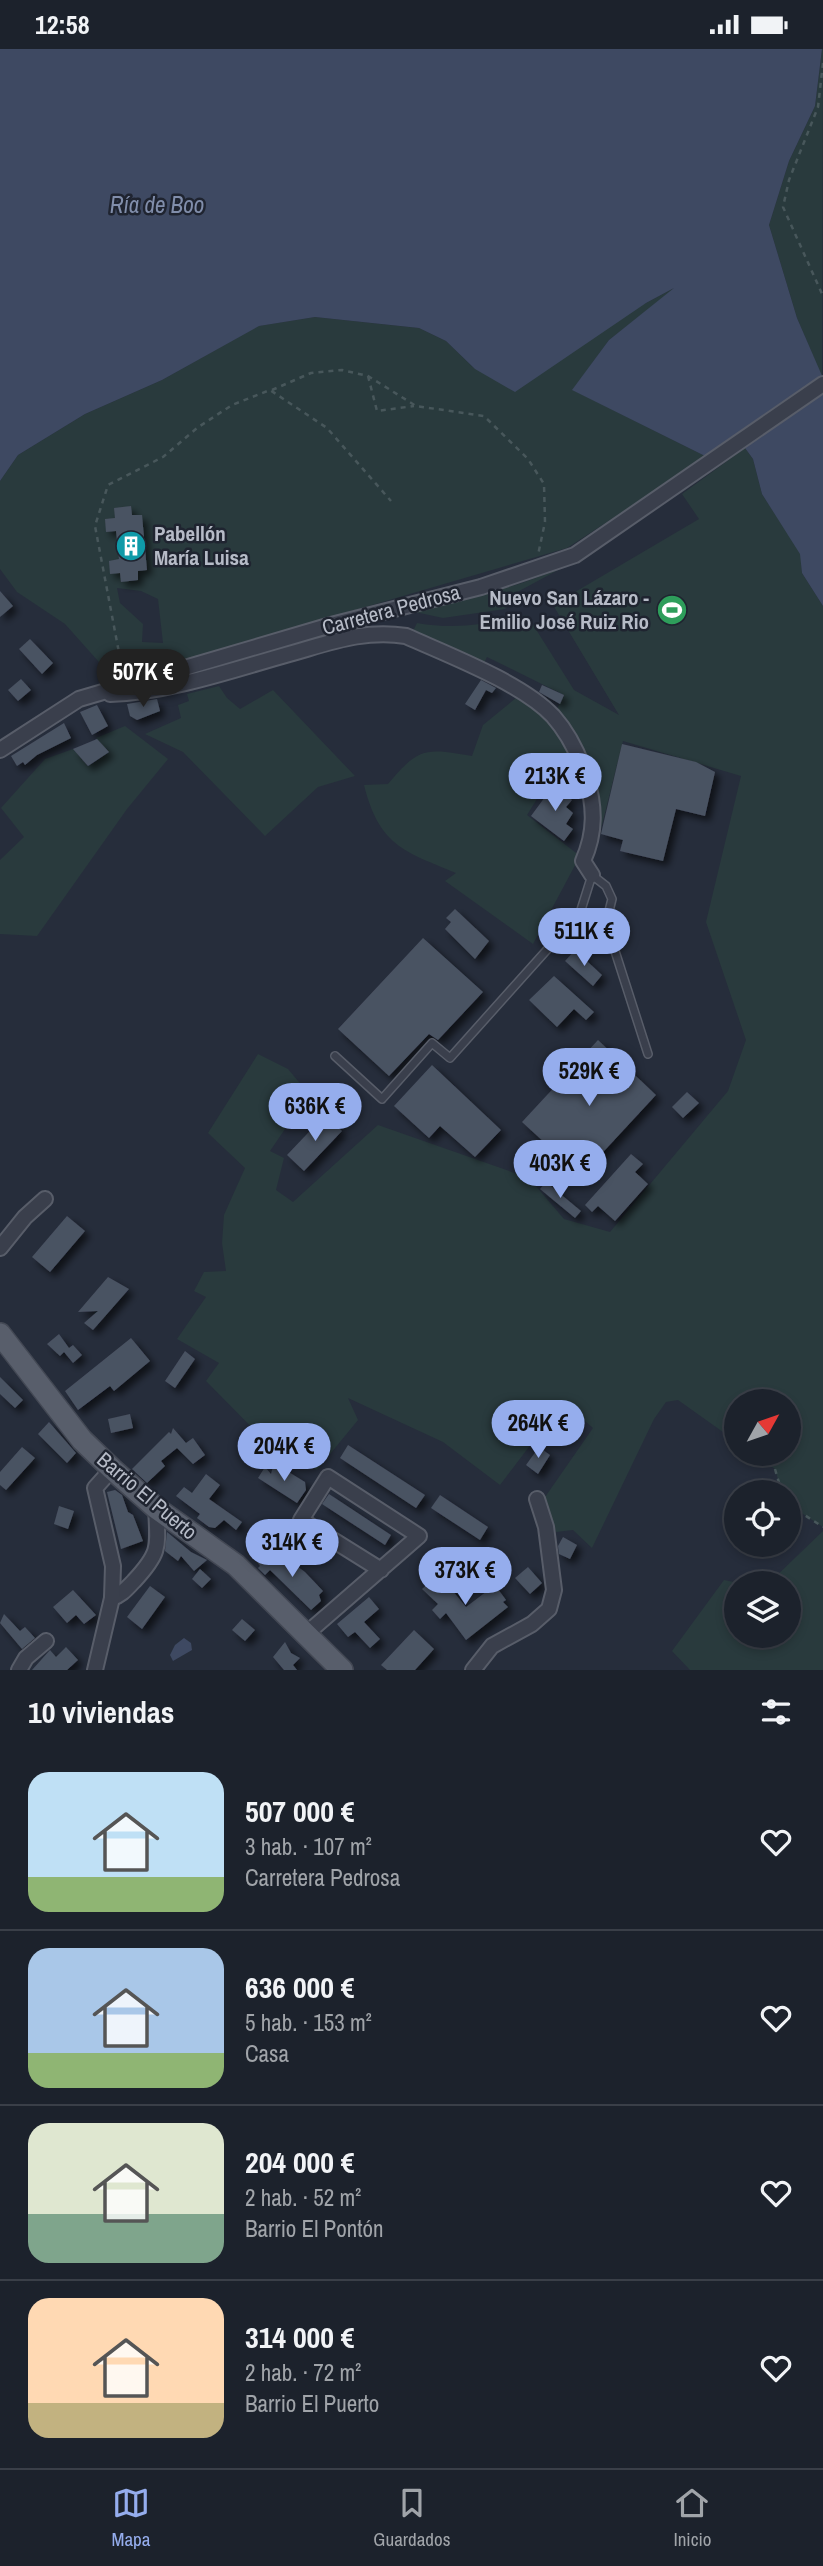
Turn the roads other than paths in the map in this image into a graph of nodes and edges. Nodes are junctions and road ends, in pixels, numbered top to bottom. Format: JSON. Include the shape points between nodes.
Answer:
{"nodes":[{"id":1,"x":823,"y":383,"type":"edge"},
{"id":2,"x":98,"y":693,"type":"junction"},
{"id":3,"x":0,"y":750,"type":"edge"},
{"id":4,"x":592,"y":875,"type":"junction"},
{"id":5,"x":648,"y":1054,"type":"dead end"},
{"id":6,"x":335,"y":1056,"type":"dead end"},
{"id":7,"x":45,"y":1199,"type":"dead end"},
{"id":8,"x":0,"y":1248,"type":"edge"},
{"id":9,"x":0,"y":1334,"type":"edge"},
{"id":10,"x":112,"y":1469,"type":"junction"},
{"id":11,"x":537,"y":1499,"type":"dead end"},
{"id":12,"x":156,"y":1509,"type":"junction"},
{"id":13,"x":381,"y":1570,"type":"junction"},
{"id":14,"x":112,"y":1598,"type":"junction"},
{"id":15,"x":305,"y":1635,"type":"junction"},
{"id":16,"x":46,"y":1641,"type":"dead end"},
{"id":17,"x":19,"y":1670,"type":"edge"},
{"id":18,"x":95,"y":1670,"type":"edge"},
{"id":19,"x":342,"y":1670,"type":"edge"},
{"id":20,"x":473,"y":1670,"type":"edge"}],
"edges":[{"from":1,"to":2,"type":"street","name":"Carretera Pedrosa","via":[[575,555],[481,587]]},
{"from":2,"to":3,"type":"street","name":"Carretera Pedrosa","via":[[47,717]]},
{"from":2,"to":4,"type":"street","name":"Carretera Pedrosa","via":[[130,693],[219,673],[360,634],[406,636],[530,698],[564,730],[581,761],[593,799],[593,828],[583,861]]},
{"from":4,"to":5,"type":"lane","via":[[606,886],[612,899],[606,923]]},
{"from":4,"to":6,"type":"lane","via":[[580,913],[450,1058],[432,1043],[382,1099]]},
{"from":7,"to":8,"type":"street"},
{"from":9,"to":10,"type":"main road","name":"Barrio El Puerto","via":[[82,1440]]},
{"from":10,"to":12,"type":"main road","name":"Barrio El Puerto"},
{"from":10,"to":14,"type":"street","via":[[95,1487],[113,1566]]},
{"from":11,"to":20,"type":"street","via":[[546,1527],[554,1590],[549,1609],[492,1646]]},
{"from":12,"to":14,"type":"street","via":[[154,1560],[120,1596]]},
{"from":12,"to":15,"type":"main road","name":"Barrio El Puerto","via":[[236,1566]]},
{"from":13,"to":13,"type":"street","via":[[419,1536],[328,1477],[301,1521]]},
{"from":13,"to":15,"type":"street"},
{"from":14,"to":18,"type":"street"},
{"from":15,"to":19,"type":"main road","name":"Barrio El Puerto"},
{"from":16,"to":17,"type":"street"}]}
